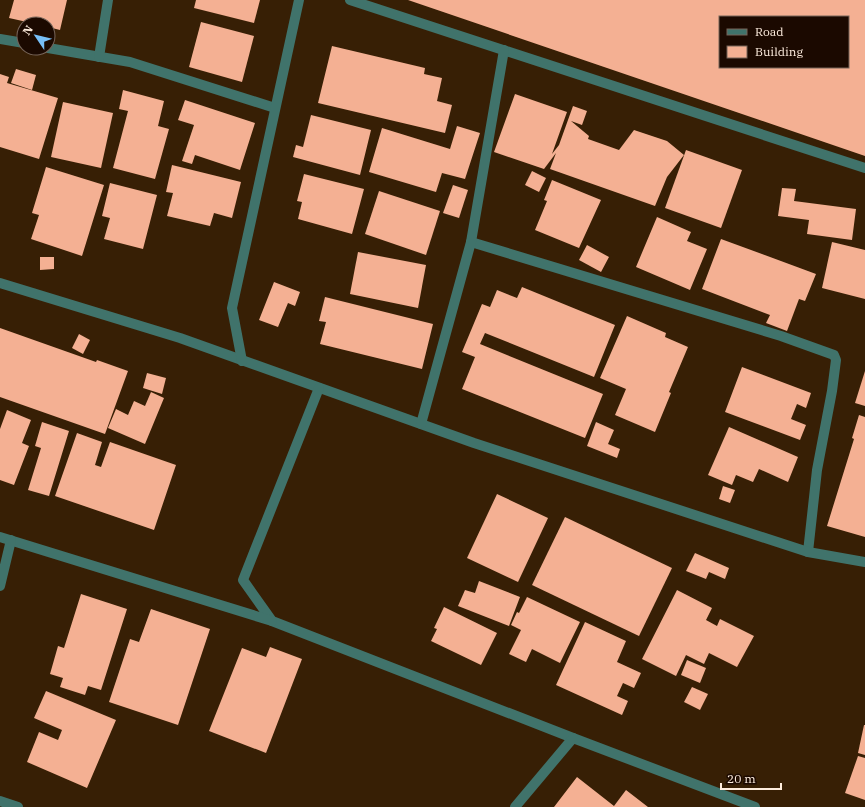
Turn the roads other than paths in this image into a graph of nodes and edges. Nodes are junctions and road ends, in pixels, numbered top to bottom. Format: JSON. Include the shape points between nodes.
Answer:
{"nodes":[{"id":1,"x":108,"y":0,"type":"edge"},
{"id":2,"x":299,"y":0,"type":"edge"},
{"id":3,"x":350,"y":0,"type":"edge"},
{"id":4,"x":0,"y":39,"type":"edge"},
{"id":5,"x":16,"y":42,"type":"edge"},
{"id":6,"x":56,"y":49,"type":"edge"},
{"id":7,"x":504,"y":50,"type":"junction"},
{"id":8,"x":99,"y":57,"type":"junction"},
{"id":9,"x":276,"y":108,"type":"junction"},
{"id":10,"x":865,"y":168,"type":"edge"},
{"id":11,"x":471,"y":242,"type":"junction"},
{"id":12,"x":0,"y":283,"type":"edge"},
{"id":13,"x":242,"y":361,"type":"junction"},
{"id":14,"x":319,"y":388,"type":"junction"},
{"id":15,"x":421,"y":424,"type":"junction"},
{"id":16,"x":0,"y":537,"type":"edge"},
{"id":17,"x":11,"y":540,"type":"junction"},
{"id":18,"x":808,"y":552,"type":"junction"},
{"id":19,"x":865,"y":562,"type":"edge"},
{"id":20,"x":0,"y":586,"type":"edge"},
{"id":21,"x":272,"y":621,"type":"junction"},
{"id":22,"x":573,"y":738,"type":"junction"},
{"id":23,"x":0,"y":801,"type":"edge"},
{"id":24,"x":18,"y":807,"type":"edge"},
{"id":25,"x":515,"y":807,"type":"edge"},
{"id":26,"x":755,"y":807,"type":"edge"}],
"edges":[{"from":1,"to":8,"type":"street"},
{"from":2,"to":9,"type":"street"},
{"from":3,"to":7,"type":"street"},
{"from":4,"to":5,"type":"street"},
{"from":6,"to":8,"type":"street"},
{"from":7,"to":10,"type":"street"},
{"from":7,"to":11,"type":"street"},
{"from":8,"to":9,"type":"street","via":[[130,62]]},
{"from":9,"to":13,"type":"street","via":[[232,308]]},
{"from":11,"to":15,"type":"street"},
{"from":11,"to":18,"type":"street","via":[[781,336],[834,355],[836,360],[832,391],[817,470]]},
{"from":12,"to":13,"type":"street","via":[[180,338]]},
{"from":13,"to":14,"type":"street"},
{"from":14,"to":15,"type":"street"},
{"from":14,"to":21,"type":"street","via":[[243,580]]},
{"from":15,"to":18,"type":"street"},
{"from":16,"to":17,"type":"street"},
{"from":17,"to":20,"type":"street"},
{"from":17,"to":21,"type":"street"},
{"from":18,"to":19,"type":"street"},
{"from":21,"to":22,"type":"street"},
{"from":22,"to":25,"type":"street"},
{"from":22,"to":26,"type":"street"},
{"from":23,"to":24,"type":"street"}]}
